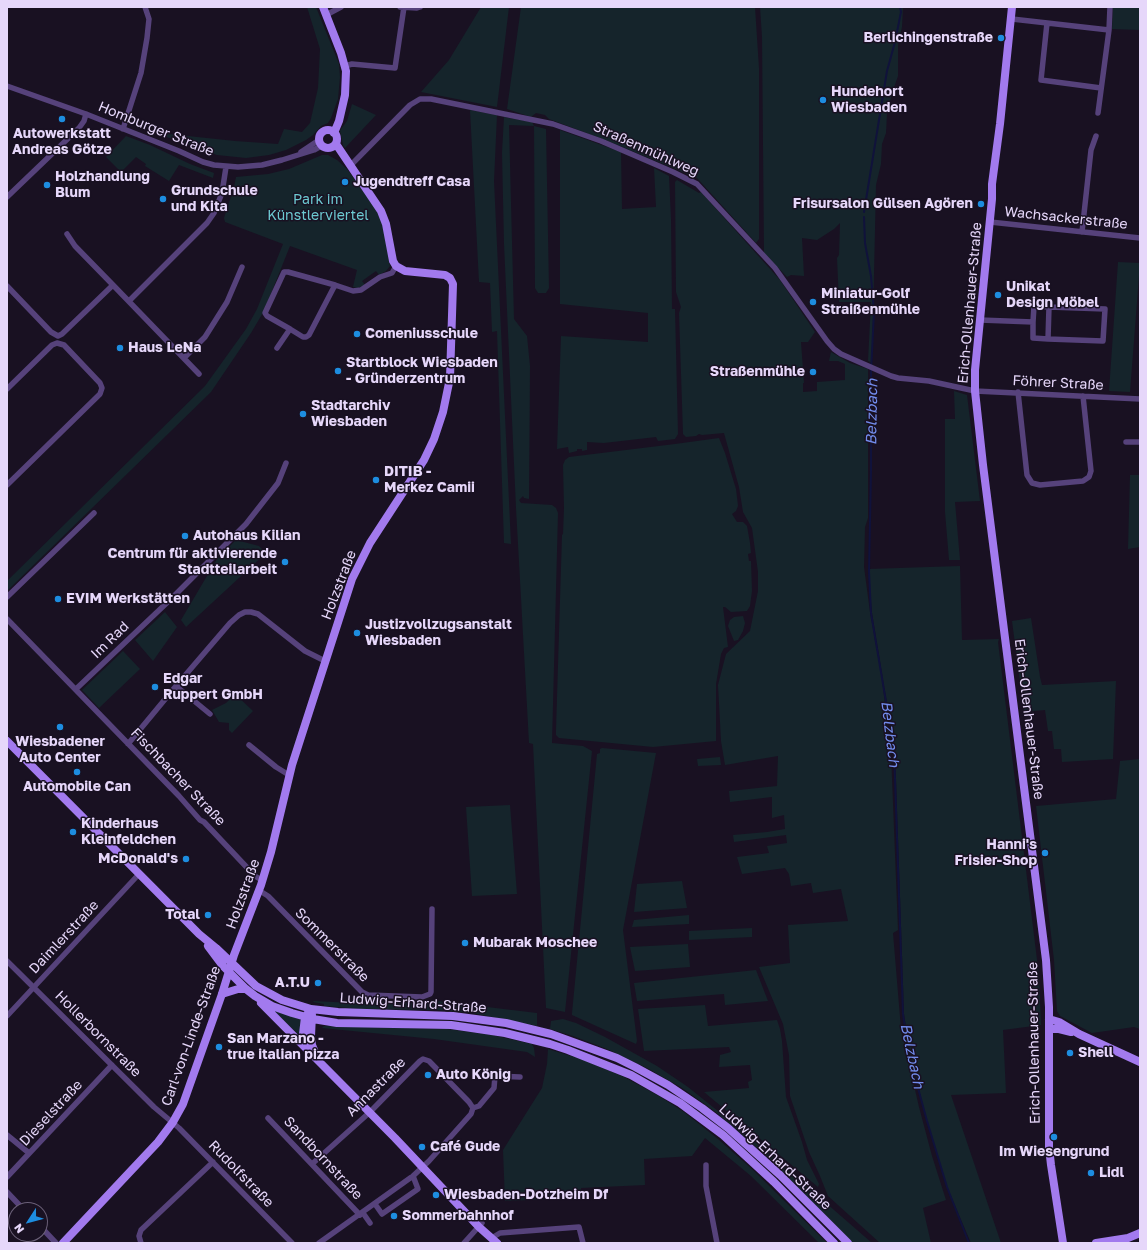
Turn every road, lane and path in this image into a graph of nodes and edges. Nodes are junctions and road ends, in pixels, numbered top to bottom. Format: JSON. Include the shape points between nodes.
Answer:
{"nodes":[{"id":1,"x":145,"y":7,"type":"edge"},
{"id":2,"x":341,"y":7,"type":"edge"},
{"id":3,"x":400,"y":7,"type":"edge"},
{"id":4,"x":404,"y":7,"type":"edge"},
{"id":5,"x":420,"y":7,"type":"edge"},
{"id":6,"x":1110,"y":7,"type":"edge"},
{"id":7,"x":324,"y":11,"type":"edge"},
{"id":8,"x":1013,"y":11,"type":"edge"},
{"id":9,"x":1047,"y":23,"type":"junction"},
{"id":10,"x":1108,"y":30,"type":"junction"},
{"id":11,"x":345,"y":66,"type":"junction"},
{"id":12,"x":7,"y":86,"type":"edge"},
{"id":13,"x":1101,"y":88,"type":"junction"},
{"id":14,"x":1098,"y":113,"type":"dead end"},
{"id":15,"x":86,"y":114,"type":"junction"},
{"id":16,"x":123,"y":128,"type":"junction"},
{"id":17,"x":331,"y":132,"type":"junction"},
{"id":18,"x":1096,"y":136,"type":"dead end"},
{"id":19,"x":320,"y":143,"type":"junction"},
{"id":20,"x":333,"y":146,"type":"junction"},
{"id":21,"x":350,"y":166,"type":"junction"},
{"id":22,"x":226,"y":167,"type":"junction"},
{"id":23,"x":7,"y":197,"type":"edge"},
{"id":24,"x":990,"y":222,"type":"junction"},
{"id":25,"x":1082,"y":232,"type":"junction"},
{"id":26,"x":67,"y":234,"type":"dead end"},
{"id":27,"x":1140,"y":238,"type":"edge"},
{"id":28,"x":242,"y":267,"type":"dead end"},
{"id":29,"x":394,"y":270,"type":"junction"},
{"id":30,"x":113,"y":285,"type":"junction"},
{"id":31,"x":335,"y":285,"type":"junction"},
{"id":32,"x":7,"y":286,"type":"edge"},
{"id":33,"x":129,"y":300,"type":"junction"},
{"id":34,"x":1050,"y":307,"type":"junction"},
{"id":35,"x":980,"y":320,"type":"junction"},
{"id":36,"x":1033,"y":322,"type":"junction"},
{"id":37,"x":290,"y":329,"type":"junction"},
{"id":38,"x":1048,"y":339,"type":"junction"},
{"id":39,"x":277,"y":348,"type":"dead end"},
{"id":40,"x":184,"y":358,"type":"junction"},
{"id":41,"x":199,"y":374,"type":"dead end"},
{"id":42,"x":7,"y":389,"type":"edge"},
{"id":43,"x":975,"y":391,"type":"junction"},
{"id":44,"x":1018,"y":392,"type":"junction"},
{"id":45,"x":1083,"y":396,"type":"junction"},
{"id":46,"x":1140,"y":399,"type":"edge"},
{"id":47,"x":1126,"y":442,"type":"dead end"},
{"id":48,"x":1140,"y":442,"type":"edge"},
{"id":49,"x":286,"y":462,"type":"dead end"},
{"id":50,"x":7,"y":485,"type":"edge"},
{"id":51,"x":94,"y":513,"type":"dead end"},
{"id":52,"x":7,"y":597,"type":"edge"},
{"id":53,"x":7,"y":618,"type":"edge"},
{"id":54,"x":325,"y":661,"type":"junction"},
{"id":55,"x":176,"y":686,"type":"junction"},
{"id":56,"x":76,"y":689,"type":"junction"},
{"id":57,"x":210,"y":714,"type":"dead end"},
{"id":58,"x":7,"y":741,"type":"edge"},
{"id":59,"x":128,"y":744,"type":"junction"},
{"id":60,"x":249,"y":745,"type":"dead end"},
{"id":61,"x":289,"y":775,"type":"junction"},
{"id":62,"x":139,"y":874,"type":"junction"},
{"id":63,"x":263,"y":880,"type":"junction"},
{"id":64,"x":260,"y":891,"type":"junction"},
{"id":65,"x":432,"y":909,"type":"dead end"},
{"id":66,"x":199,"y":934,"type":"junction"},
{"id":67,"x":7,"y":961,"type":"edge"},
{"id":68,"x":231,"y":962,"type":"junction"},
{"id":69,"x":229,"y":971,"type":"junction"},
{"id":70,"x":34,"y":987,"type":"junction"},
{"id":71,"x":246,"y":989,"type":"junction"},
{"id":72,"x":222,"y":994,"type":"junction"},
{"id":73,"x":255,"y":996,"type":"junction"},
{"id":74,"x":311,"y":1008,"type":"junction"},
{"id":75,"x":7,"y":1016,"type":"edge"},
{"id":76,"x":309,"y":1018,"type":"junction"},
{"id":77,"x":1049,"y":1019,"type":"junction"},
{"id":78,"x":1048,"y":1029,"type":"junction"},
{"id":79,"x":1079,"y":1034,"type":"junction"},
{"id":80,"x":308,"y":1050,"type":"junction"},
{"id":81,"x":319,"y":1061,"type":"junction"},
{"id":82,"x":1140,"y":1062,"type":"edge"},
{"id":83,"x":112,"y":1065,"type":"junction"},
{"id":84,"x":520,"y":1077,"type":"dead end"},
{"id":85,"x":473,"y":1108,"type":"junction"},
{"id":86,"x":370,"y":1112,"type":"junction"},
{"id":87,"x":268,"y":1118,"type":"dead end"},
{"id":88,"x":173,"y":1122,"type":"junction"},
{"id":89,"x":7,"y":1135,"type":"edge"},
{"id":90,"x":29,"y":1153,"type":"junction"},
{"id":91,"x":213,"y":1162,"type":"junction"},
{"id":92,"x":312,"y":1164,"type":"junction"},
{"id":93,"x":706,"y":1165,"type":"dead end"},
{"id":94,"x":424,"y":1166,"type":"junction"},
{"id":95,"x":414,"y":1176,"type":"junction"},
{"id":96,"x":7,"y":1177,"type":"edge"},
{"id":97,"x":7,"y":1192,"type":"edge"},
{"id":98,"x":16,"y":1202,"type":"edge"},
{"id":99,"x":375,"y":1204,"type":"junction"},
{"id":100,"x":361,"y":1214,"type":"junction"},
{"id":101,"x":370,"y":1223,"type":"dead end"},
{"id":102,"x":481,"y":1225,"type":"junction"},
{"id":103,"x":1140,"y":1233,"type":"edge"},
{"id":104,"x":48,"y":1234,"type":"edge"},
{"id":105,"x":496,"y":1239,"type":"edge"},
{"id":106,"x":1122,"y":1239,"type":"junction"},
{"id":107,"x":56,"y":1243,"type":"edge"},
{"id":108,"x":64,"y":1243,"type":"edge"},
{"id":109,"x":141,"y":1243,"type":"edge"},
{"id":110,"x":292,"y":1243,"type":"edge"},
{"id":111,"x":319,"y":1243,"type":"edge"},
{"id":112,"x":464,"y":1243,"type":"edge"},
{"id":113,"x":502,"y":1243,"type":"edge"},
{"id":114,"x":583,"y":1243,"type":"edge"},
{"id":115,"x":717,"y":1243,"type":"edge"},
{"id":116,"x":834,"y":1243,"type":"edge"},
{"id":117,"x":848,"y":1243,"type":"edge"},
{"id":118,"x":1064,"y":1243,"type":"edge"},
{"id":119,"x":1096,"y":1243,"type":"edge"},
{"id":120,"x":1130,"y":1243,"type":"edge"}],
"edges":[{"from":1,"to":16,"type":"street","via":[[149,19],[142,66]]},
{"from":2,"to":7,"type":"street"},
{"from":3,"to":4,"type":"street"},
{"from":4,"to":5,"type":"street"},
{"from":4,"to":11,"type":"street","via":[[395,68],[352,64]]},
{"from":6,"to":10,"type":"street"},
{"from":7,"to":11,"type":"street"},
{"from":8,"to":9,"type":"street"},
{"from":8,"to":24,"type":"street","name":"Erich-Ollenhauer-Straße"},
{"from":9,"to":10,"type":"street"},
{"from":9,"to":13,"type":"street","via":[[1041,80]]},
{"from":10,"to":13,"type":"street"},
{"from":11,"to":17,"type":"street","via":[[346,87],[343,104],[339,121]]},
{"from":12,"to":15,"type":"street","name":"Homburger Straße"},
{"from":13,"to":14,"type":"street"},
{"from":15,"to":16,"type":"street","name":"Homburger Straße"},
{"from":15,"to":23,"type":"street","via":[[79,128]]},
{"from":16,"to":22,"type":"street","name":"Homburger Straße","via":[[202,162]]},
{"from":17,"to":19,"type":"street","via":[[322,132]]},
{"from":17,"to":20,"type":"street","via":[[337,138]]},
{"from":18,"to":25,"type":"street","via":[[1091,150]]},
{"from":19,"to":20,"type":"street","via":[[325,148]]},
{"from":19,"to":22,"type":"street","name":"Homburger Straße","via":[[282,160],[262,165]]},
{"from":20,"to":21,"type":"street"},
{"from":21,"to":29,"type":"street","via":[[381,211],[386,224]]},
{"from":21,"to":43,"type":"street","name":"Straßenmühlweg","via":[[420,99],[431,99],[553,124],[601,141],[691,180],[702,188],[774,268],[840,354],[898,378],[929,380]]},
{"from":22,"to":33,"type":"street","via":[[222,194],[207,223]]},
{"from":24,"to":25,"type":"street","name":"Wachsackerstraße"},
{"from":24,"to":35,"type":"street","name":"Erich-Ollenhauer-Straße"},
{"from":25,"to":27,"type":"street","name":"Wachsackerstraße"},
{"from":26,"to":30,"type":"street","via":[[75,246]]},
{"from":28,"to":40,"type":"street","via":[[227,302],[205,337]]},
{"from":29,"to":31,"type":"street","via":[[361,290]]},
{"from":29,"to":54,"type":"street","name":"Holzstraße","via":[[444,275],[450,278],[453,284],[448,390],[441,419],[429,450],[370,543],[358,567]]},
{"from":30,"to":32,"type":"street","via":[[58,336]]},
{"from":30,"to":33,"type":"street"},
{"from":31,"to":37,"type":"street","via":[[308,336],[303,337]]},
{"from":31,"to":37,"type":"street","via":[[284,272],[265,313]]},
{"from":33,"to":40,"type":"street"},
{"from":34,"to":36,"type":"street","via":[[1034,306]]},
{"from":34,"to":38,"type":"street"},
{"from":34,"to":38,"type":"street","via":[[1104,309],[1103,341]]},
{"from":35,"to":36,"type":"street"},
{"from":35,"to":43,"type":"street","name":"Erich-Ollenhauer-Straße","via":[[974,370]]},
{"from":36,"to":38,"type":"street","via":[[1033,338]]},
{"from":37,"to":39,"type":"street"},
{"from":40,"to":41,"type":"street"},
{"from":42,"to":50,"type":"street","via":[[57,343],[64,346],[88,370],[101,385],[102,390]]},
{"from":43,"to":44,"type":"street","name":"Föhrer Straße"},
{"from":43,"to":77,"type":"street","name":"Erich-Ollenhauer-Straße","via":[[1046,960]]},
{"from":44,"to":45,"type":"street","name":"Föhrer Straße"},
{"from":44,"to":45,"type":"street","via":[[1027,476],[1032,483],[1040,485],[1083,481],[1089,478],[1091,471]]},
{"from":45,"to":46,"type":"street","name":"Föhrer Straße"},
{"from":47,"to":48,"type":"street"},
{"from":49,"to":56,"type":"street","name":"Im Rad","via":[[278,483],[246,524]]},
{"from":51,"to":52,"type":"street"},
{"from":53,"to":56,"type":"street"},
{"from":54,"to":55,"type":"street","via":[[305,651],[257,614],[246,612],[230,623]]},
{"from":54,"to":61,"type":"street","name":"Holzstraße"},
{"from":55,"to":57,"type":"street"},
{"from":55,"to":59,"type":"street"},
{"from":56,"to":59,"type":"street","name":"Fischbacher Straße"},
{"from":58,"to":62,"type":"street"},
{"from":59,"to":63,"type":"street","name":"Fischbacher Straße","via":[[255,876]]},
{"from":60,"to":61,"type":"street"},
{"from":61,"to":63,"type":"street","name":"Holzstraße"},
{"from":62,"to":66,"type":"street"},
{"from":62,"to":70,"type":"street","name":"Daimlerstraße"},
{"from":63,"to":64,"type":"street","name":"Holzstraße"},
{"from":64,"to":65,"type":"street","name":"Sommerstraße","via":[[268,896],[362,992],[368,995],[422,997],[430,994]]},
{"from":64,"to":68,"type":"street","name":"Holzstraße"},
{"from":66,"to":68,"type":"street","name":"Ludwig-Erhard-Straße"},
{"from":66,"to":69,"type":"street","name":"Ludwig-Erhard-Straße"},
{"from":67,"to":70,"type":"street","name":"Hollerbornstraße"},
{"from":68,"to":69,"type":"street","name":"Carl-von-Linde-Straße"},
{"from":68,"to":74,"type":"street","name":"Ludwig-Erhard-Straße","via":[[256,986],[296,1005]]},
{"from":69,"to":71,"type":"street","name":"Ludwig-Erhard-Straße"},
{"from":69,"to":72,"type":"street","name":"Carl-von-Linde-Straße"},
{"from":70,"to":75,"type":"street","name":"Daimlerstraße"},
{"from":70,"to":83,"type":"street","name":"Hollerbornstraße"},
{"from":71,"to":72,"type":"street"},
{"from":71,"to":73,"type":"street","name":"Ludwig-Erhard-Straße"},
{"from":72,"to":88,"type":"street","name":"Carl-von-Linde-Straße","via":[[187,1095]]},
{"from":73,"to":76,"type":"street","name":"Ludwig-Erhard-Straße","via":[[272,1006]]},
{"from":73,"to":80,"type":"street"},
{"from":74,"to":76,"type":"street"},
{"from":74,"to":117,"type":"street","name":"Ludwig-Erhard-Straße","via":[[338,1012],[480,1019],[551,1034],[616,1058],[668,1085],[728,1128],[780,1175]]},
{"from":76,"to":80,"type":"street","via":[[303,1034]]},
{"from":76,"to":81,"type":"street","via":[[312,1041]]},
{"from":76,"to":116,"type":"street","name":"Ludwig-Erhard-Straße","via":[[337,1023],[478,1028],[550,1044],[613,1067],[664,1093],[697,1115],[768,1177]]},
{"from":77,"to":78,"type":"street","name":"Erich-Ollenhauer-Straße"},
{"from":77,"to":79,"type":"street"},
{"from":78,"to":79,"type":"street"},
{"from":78,"to":118,"type":"street","name":"Erich-Ollenhauer-Straße","via":[[1049,1147]]},
{"from":79,"to":82,"type":"street"},
{"from":80,"to":81,"type":"street"},
{"from":81,"to":86,"type":"street"},
{"from":83,"to":88,"type":"street","name":"Hollerbornstraße","via":[[154,1107]]},
{"from":83,"to":90,"type":"street","name":"Dieselstraße"},
{"from":84,"to":85,"type":"street","via":[[495,1076],[494,1088],[479,1106]]},
{"from":85,"to":86,"type":"street","name":"Annastraße","via":[[429,1061],[423,1060]]},
{"from":85,"to":94,"type":"street","via":[[471,1114]]},
{"from":86,"to":92,"type":"street","name":"Annastraße"},
{"from":86,"to":94,"type":"street","via":[[405,1148],[417,1156]]},
{"from":87,"to":92,"type":"street","name":"Sandbornstraße"},
{"from":88,"to":91,"type":"street","name":"Rudolfstraße"},
{"from":88,"to":108,"type":"street","name":"Carl-von-Linde-Straße","via":[[150,1151]]},
{"from":89,"to":90,"type":"street"},
{"from":90,"to":96,"type":"street","name":"Dieselstraße"},
{"from":91,"to":109,"type":"street","via":[[141,1230]]},
{"from":91,"to":110,"type":"street","name":"Rudolfstraße"},
{"from":92,"to":100,"type":"street","name":"Sandbornstraße"},
{"from":93,"to":115,"type":"street","via":[[706,1186]]},
{"from":94,"to":95,"type":"street"},
{"from":94,"to":102,"type":"street"},
{"from":95,"to":99,"type":"street"},
{"from":95,"to":99,"type":"street","via":[[418,1189],[382,1214]]},
{"from":97,"to":98,"type":"street"},
{"from":99,"to":100,"type":"street"},
{"from":100,"to":101,"type":"street","name":"Sandbornstraße"},
{"from":100,"to":111,"type":"street"},
{"from":102,"to":105,"type":"street"},
{"from":102,"to":112,"type":"street"},
{"from":103,"to":106,"type":"street"},
{"from":104,"to":107,"type":"street"},
{"from":105,"to":113,"type":"street"},
{"from":105,"to":114,"type":"street","via":[[500,1233],[579,1227]]},
{"from":106,"to":119,"type":"street"},
{"from":106,"to":120,"type":"street"}]}
